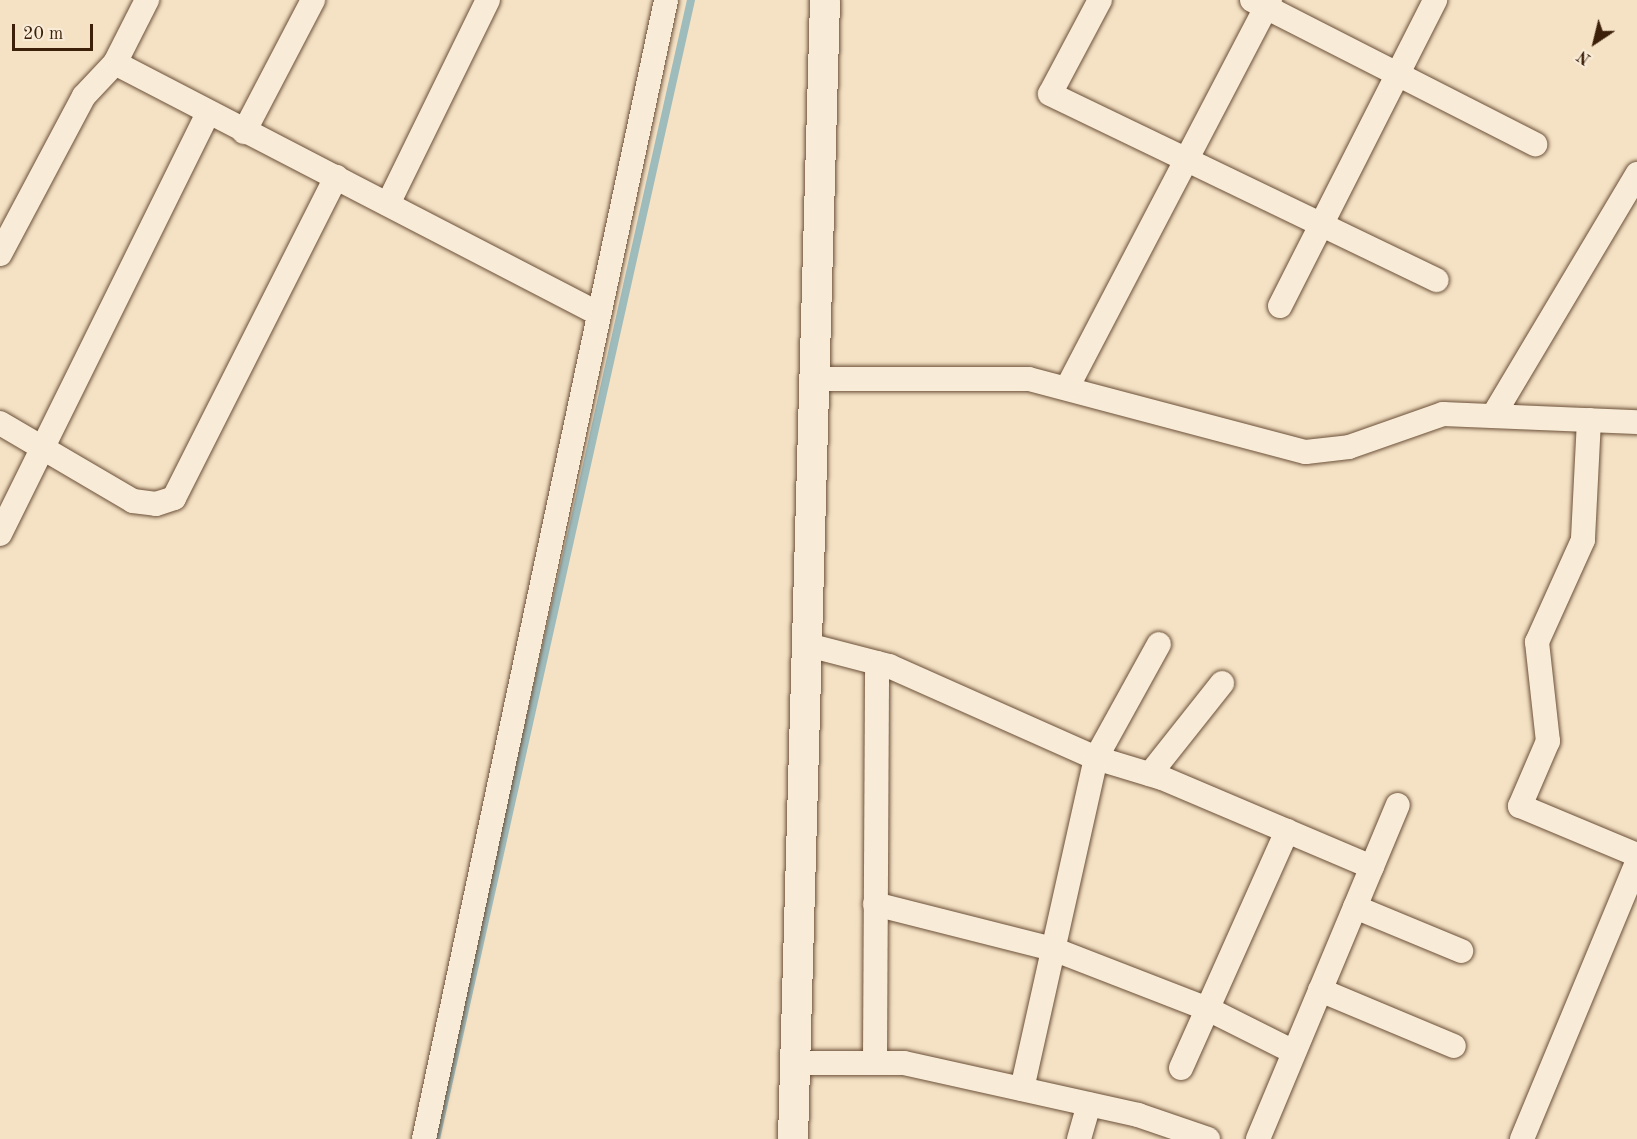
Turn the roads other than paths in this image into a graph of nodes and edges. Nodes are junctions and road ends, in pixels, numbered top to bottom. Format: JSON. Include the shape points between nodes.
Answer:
{"nodes":[{"id":1,"x":147,"y":0,"type":"edge"},
{"id":2,"x":313,"y":0,"type":"edge"},
{"id":3,"x":488,"y":0,"type":"edge"},
{"id":4,"x":666,"y":0,"type":"edge"},
{"id":5,"x":825,"y":0,"type":"edge"},
{"id":6,"x":1100,"y":0,"type":"edge"},
{"id":7,"x":1435,"y":0,"type":"edge"},
{"id":8,"x":1263,"y":2,"type":"edge"},
{"id":9,"x":115,"y":63,"type":"junction"},
{"id":10,"x":1398,"y":74,"type":"junction"},
{"id":11,"x":208,"y":114,"type":"junction"},
{"id":12,"x":244,"y":132,"type":"junction"},
{"id":13,"x":1535,"y":144,"type":"dead end"},
{"id":14,"x":1187,"y":159,"type":"junction"},
{"id":15,"x":1637,"y":174,"type":"edge"},
{"id":16,"x":336,"y":177,"type":"junction"},
{"id":17,"x":388,"y":204,"type":"junction"},
{"id":18,"x":1321,"y":224,"type":"junction"},
{"id":19,"x":0,"y":254,"type":"edge"},
{"id":20,"x":1437,"y":280,"type":"dead end"},
{"id":21,"x":1280,"y":306,"type":"dead end"},
{"id":22,"x":599,"y":314,"type":"junction"},
{"id":23,"x":815,"y":379,"type":"junction"},
{"id":24,"x":1067,"y":388,"type":"junction"},
{"id":25,"x":1493,"y":416,"type":"junction"},
{"id":26,"x":1589,"y":420,"type":"junction"},
{"id":27,"x":1637,"y":422,"type":"edge"},
{"id":28,"x":0,"y":423,"type":"edge"},
{"id":29,"x":45,"y":450,"type":"junction"},
{"id":30,"x":0,"y":534,"type":"edge"},
{"id":31,"x":1158,"y":644,"type":"dead end"},
{"id":32,"x":808,"y":645,"type":"junction"},
{"id":33,"x":878,"y":663,"type":"junction"},
{"id":34,"x":1222,"y":683,"type":"dead end"},
{"id":35,"x":1096,"y":758,"type":"junction"},
{"id":36,"x":1150,"y":774,"type":"junction"},
{"id":37,"x":1398,"y":805,"type":"dead end"},
{"id":38,"x":1287,"y":831,"type":"junction"},
{"id":39,"x":1637,"y":855,"type":"edge"},
{"id":40,"x":1637,"y":863,"type":"edge"},
{"id":41,"x":1372,"y":867,"type":"junction"},
{"id":42,"x":875,"y":904,"type":"junction"},
{"id":43,"x":1356,"y":907,"type":"junction"},
{"id":44,"x":1053,"y":949,"type":"junction"},
{"id":45,"x":1461,"y":951,"type":"dead end"},
{"id":46,"x":1320,"y":990,"type":"junction"},
{"id":47,"x":1206,"y":1011,"type":"junction"},
{"id":48,"x":1454,"y":1046,"type":"dead end"},
{"id":49,"x":1294,"y":1052,"type":"junction"},
{"id":50,"x":796,"y":1063,"type":"junction"},
{"id":51,"x":875,"y":1063,"type":"junction"},
{"id":52,"x":1181,"y":1068,"type":"dead end"},
{"id":53,"x":1022,"y":1089,"type":"junction"},
{"id":54,"x":1089,"y":1104,"type":"junction"},
{"id":55,"x":424,"y":1139,"type":"edge"},
{"id":56,"x":793,"y":1139,"type":"edge"},
{"id":57,"x":1079,"y":1139,"type":"edge"},
{"id":58,"x":1209,"y":1139,"type":"edge"},
{"id":59,"x":1258,"y":1139,"type":"edge"},
{"id":60,"x":1522,"y":1139,"type":"edge"}],
"edges":[{"from":1,"to":9,"type":"street"},
{"from":2,"to":12,"type":"street"},
{"from":3,"to":17,"type":"street"},
{"from":4,"to":22,"type":"street"},
{"from":5,"to":23,"type":"street"},
{"from":6,"to":14,"type":"street","via":[[1050,94]]},
{"from":7,"to":10,"type":"street"},
{"from":8,"to":10,"type":"street"},
{"from":8,"to":14,"type":"street"},
{"from":9,"to":11,"type":"street"},
{"from":9,"to":19,"type":"street","via":[[84,96]]},
{"from":10,"to":13,"type":"street"},
{"from":10,"to":18,"type":"street"},
{"from":11,"to":12,"type":"street"},
{"from":11,"to":29,"type":"street"},
{"from":12,"to":16,"type":"street"},
{"from":14,"to":18,"type":"street"},
{"from":14,"to":24,"type":"street"},
{"from":15,"to":25,"type":"street"},
{"from":16,"to":17,"type":"street"},
{"from":16,"to":29,"type":"street","via":[[174,498],[156,504],[133,501]]},
{"from":17,"to":22,"type":"street"},
{"from":18,"to":20,"type":"street"},
{"from":18,"to":21,"type":"street"},
{"from":22,"to":55,"type":"street"},
{"from":23,"to":24,"type":"street","via":[[1029,378]]},
{"from":23,"to":32,"type":"street"},
{"from":24,"to":25,"type":"street","via":[[1306,452],[1349,447],[1443,414]]},
{"from":25,"to":26,"type":"street"},
{"from":26,"to":27,"type":"street"},
{"from":26,"to":39,"type":"street","via":[[1583,540],[1537,642],[1548,741],[1520,806]]},
{"from":28,"to":29,"type":"street"},
{"from":29,"to":30,"type":"street"},
{"from":31,"to":35,"type":"street"},
{"from":32,"to":33,"type":"street"},
{"from":32,"to":50,"type":"street"},
{"from":33,"to":35,"type":"street"},
{"from":33,"to":42,"type":"street"},
{"from":34,"to":36,"type":"street"},
{"from":35,"to":36,"type":"street"},
{"from":35,"to":44,"type":"street"},
{"from":36,"to":38,"type":"street"},
{"from":37,"to":41,"type":"street"},
{"from":38,"to":41,"type":"street"},
{"from":38,"to":47,"type":"street"},
{"from":40,"to":60,"type":"street"},
{"from":41,"to":43,"type":"street"},
{"from":42,"to":44,"type":"street"},
{"from":42,"to":51,"type":"street"},
{"from":43,"to":45,"type":"street"},
{"from":43,"to":46,"type":"street"},
{"from":44,"to":47,"type":"street"},
{"from":44,"to":53,"type":"street"},
{"from":46,"to":48,"type":"street"},
{"from":46,"to":49,"type":"street"},
{"from":47,"to":49,"type":"street"},
{"from":47,"to":52,"type":"street"},
{"from":49,"to":59,"type":"street"},
{"from":50,"to":51,"type":"street"},
{"from":50,"to":56,"type":"street"},
{"from":51,"to":53,"type":"street","via":[[904,1063]]},
{"from":53,"to":54,"type":"street"},
{"from":54,"to":57,"type":"street"},
{"from":54,"to":58,"type":"street"}]}
